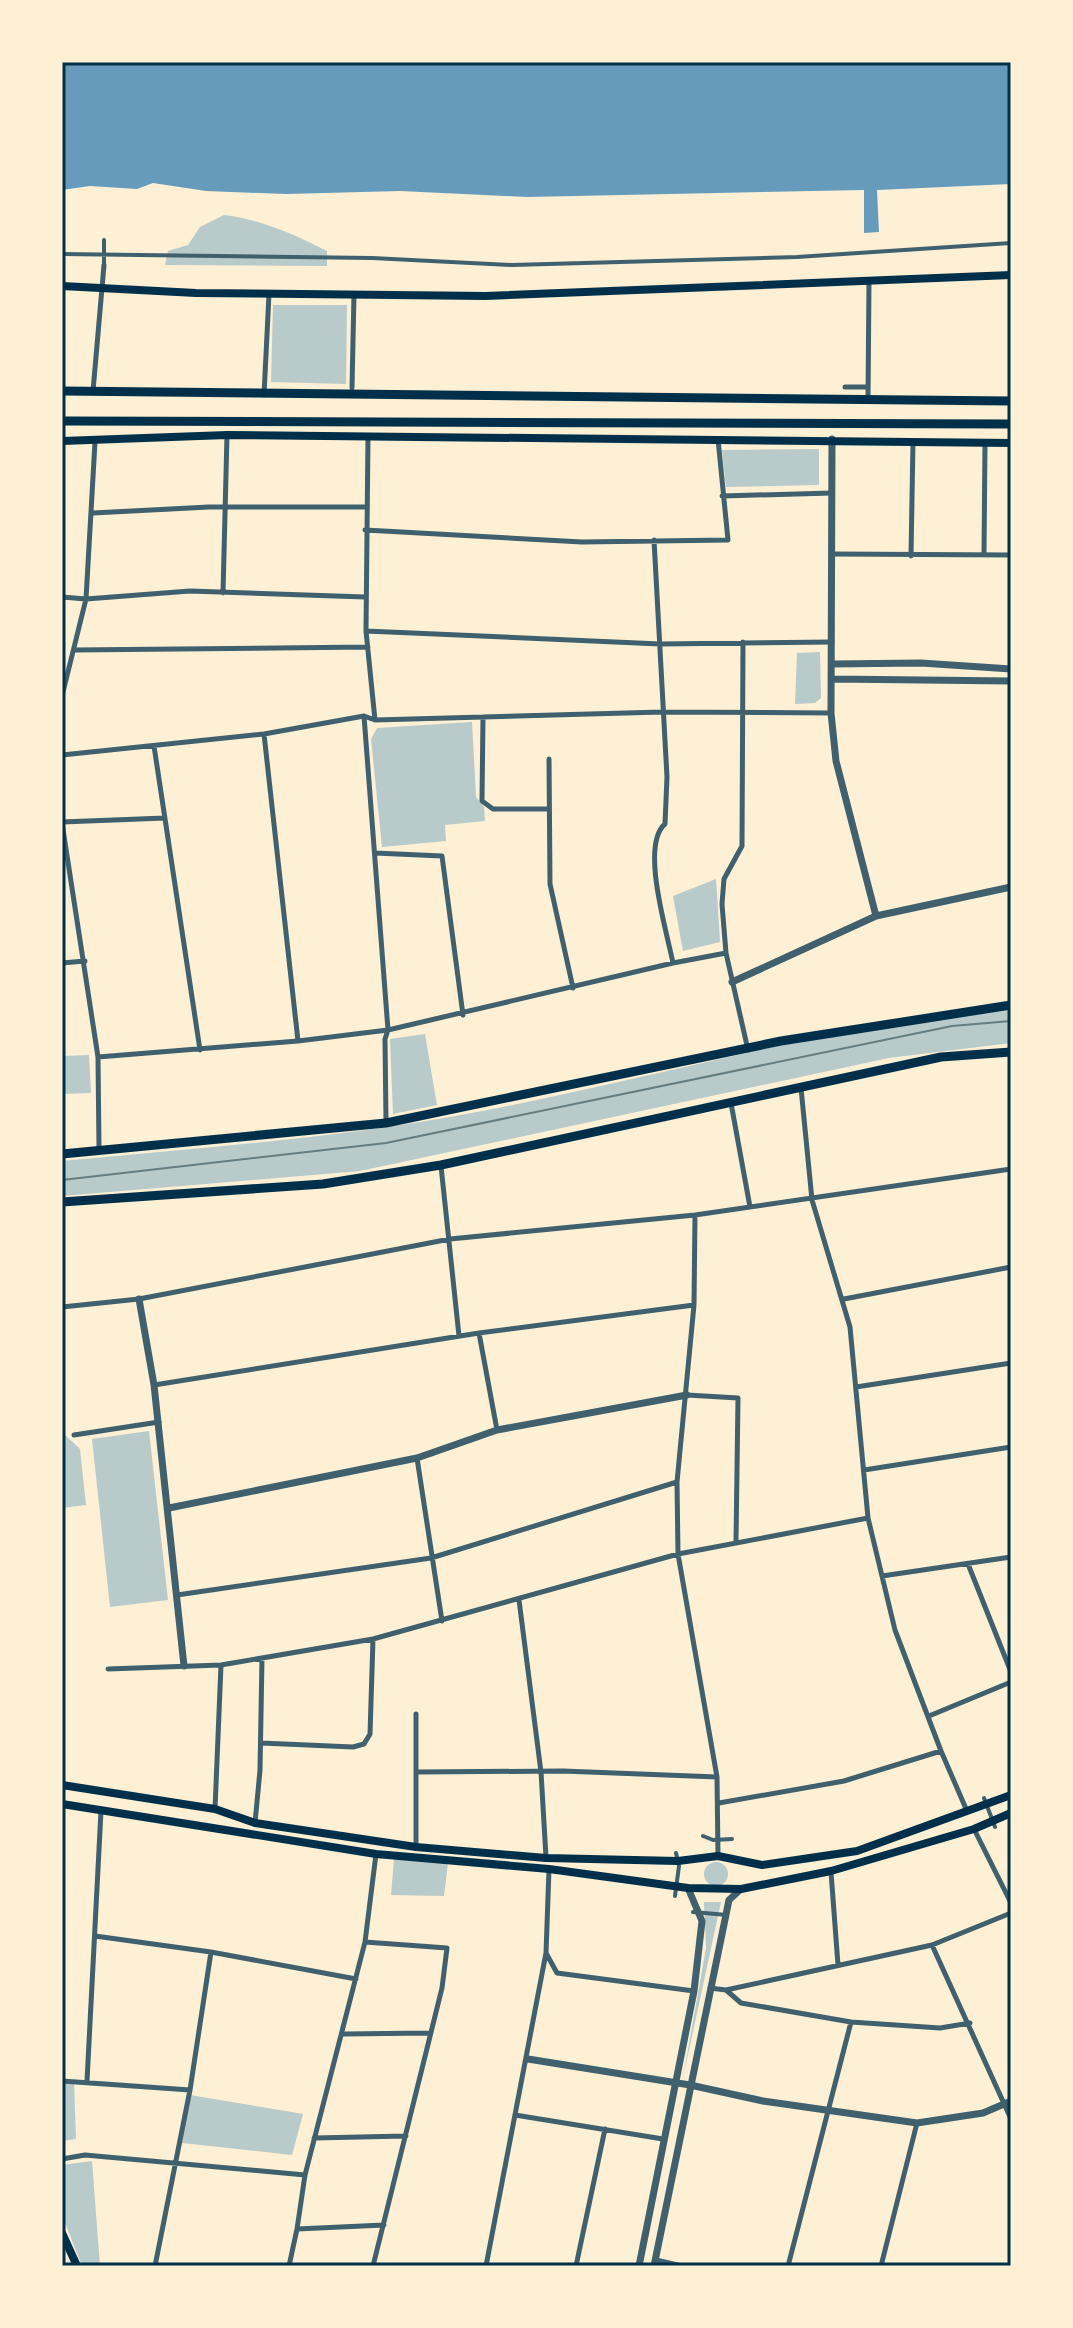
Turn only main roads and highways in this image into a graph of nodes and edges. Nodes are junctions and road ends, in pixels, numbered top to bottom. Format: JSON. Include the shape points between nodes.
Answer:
{"nodes":[{"id":1,"x":1011,"y":275,"type":"edge"},
{"id":2,"x":62,"y":286,"type":"edge"},
{"id":3,"x":62,"y":391,"type":"edge"},
{"id":4,"x":1011,"y":401,"type":"edge"},
{"id":5,"x":62,"y":421,"type":"edge"},
{"id":6,"x":1011,"y":424,"type":"edge"},
{"id":7,"x":62,"y":441,"type":"edge"},
{"id":8,"x":1011,"y":443,"type":"edge"},
{"id":9,"x":1011,"y":1005,"type":"edge"},
{"id":10,"x":1011,"y":1052,"type":"edge"},
{"id":11,"x":62,"y":1154,"type":"edge"},
{"id":12,"x":62,"y":1202,"type":"edge"},
{"id":13,"x":62,"y":1785,"type":"edge"},
{"id":14,"x":1011,"y":1795,"type":"edge"},
{"id":15,"x":62,"y":1804,"type":"edge"},
{"id":16,"x":1011,"y":1813,"type":"edge"},
{"id":17,"x":62,"y":2233,"type":"edge"},
{"id":18,"x":77,"y":2266,"type":"edge"}],
"edges":[{"from":1,"to":2,"type":"main road","via":[[486,296]]},
{"from":3,"to":4,"type":"main road"},
{"from":5,"to":6,"type":"main road"},
{"from":7,"to":8,"type":"main road","via":[[368,435]]},
{"from":9,"to":11,"type":"main road","via":[[928,1016],[386,1123]]},
{"from":10,"to":12,"type":"main road","via":[[941,1057],[441,1165],[323,1184]]},
{"from":13,"to":14,"type":"main road","via":[[215,1809],[255,1823],[416,1847],[546,1858],[718,1856],[762,1865],[857,1851]]},
{"from":15,"to":16,"type":"main road","via":[[376,1854],[549,1869],[675,1891],[741,1889],[831,1871],[994,1824]]},
{"from":17,"to":18,"type":"main road"}]}
